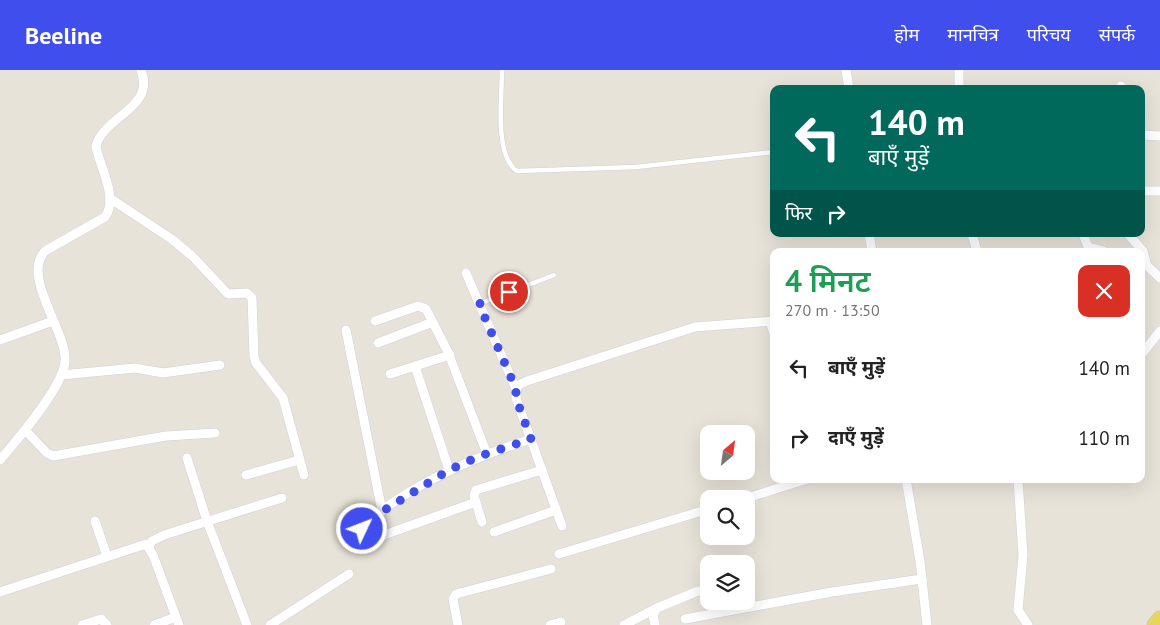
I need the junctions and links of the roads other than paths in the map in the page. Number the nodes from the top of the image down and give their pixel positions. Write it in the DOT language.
graph roads {
  1 [pos="141,70"];
  2 [pos="502,70"];
  3 [pos="846,70"];
  4 [pos="959,70"];
  5 [pos="848,85"];
  6 [pos="959,85"];
  7 [pos="1145,135"];
  8 [pos="1160,136"];
  9 [pos="770,152"];
  10 [pos="1160,191"];
  11 [pos="1145,192"];
  12 [pos="110,199"];
  13 [pos="1084,237"];
  14 [pos="1131,237"];
  15 [pos="1092,248"];
  16 [pos="1140,248"];
  17 [pos="1145,263"];
  18 [pos="466,274"];
  19 [pos="554,275"];
  20 [pos="1160,278"];
  21 [pos="479,304"];
  22 [pos="53,321"];
  23 [pos="375,321"];
  24 [pos="770,321"];
  25 [pos="433,322"];
  26 [pos="346,330"];
  27 [pos="1160,331"];
  28 [pos="0,340"];
  29 [pos="378,343"];
  30 [pos="1145,350"];
  31 [pos="450,355"];
  32 [pos="220,365"];
  33 [pos="415,366"];
  34 [pos="390,374"];
  35 [pos="61,375"];
  36 [pos="516,389"];
  37 [pos="25,430"];
  38 [pos="215,433"];
  39 [pos="531,439"];
  40 [pos="486,454"];
  41 [pos="187,458"];
  42 [pos="0,460"];
  43 [pos="299,460"];
  44 [pos="449,470"];
  45 [pos="542,470"];
  46 [pos="246,475"];
  47 [pos="304,476"];
  48 [pos="795,483"];
  49 [pos="907,483"];
  50 [pos="1018,483"];
  51 [pos="755,496"];
  52 [pos="282,498"];
  53 [pos="476,502"];
  54 [pos="556,510"];
  55 [pos="382,511"];
  56 [pos="700,512"];
  57 [pos="95,521"];
  58 [pos="207,521"];
  59 [pos="482,522"];
  60 [pos="562,526"];
  61 [pos="494,532"];
  62 [pos="149,547"];
  63 [pos="559,554"];
  64 [pos="107,556"];
  65 [pos="552,569"];
  66 [pos="349,574"];
  67 [pos="922,579"];
  68 [pos="698,591"];
  69 [pos="0,592"];
  70 [pos="657,608"];
  71 [pos="1160,618"];
  72 [pos="685,619"];
  73 [pos="177,621"];
  74 [pos="561,622"];
  75 [pos="272,624"];
  76 [pos="82,625"];
  77 [pos="107,625"];
  78 [pos="154,625"];
  79 [pos="246,625"];
  80 [pos="458,625"];
  81 [pos="550,625"];
  82 [pos="624,625"];
  83 [pos="655,625"];
  84 [pos="927,625"];
  85 [pos="1028,625"];
  86 [pos="1154,625"];
  1 -- 12 [label="street"];
  2 -- 9 [label="lane"];
  3 -- 5 [label="street"];
  4 -- 6 [label="street"];
  7 -- 8 [label="street"];
  10 -- 11 [label="street"];
  12 -- 22 [label="street"];
  12 -- 43 [label="street"];
  13 -- 15 [label="street"];
  14 -- 16 [label="street"];
  17 -- 20 [label="street"];
  18 -- 21 [label="street"];
  19 -- 21 [label="lane"];
  21 -- 36 [label="street"];
  22 -- 28 [label="street"];
  22 -- 35 [label="street"];
  23 -- 25 [label="street"];
  24 -- 36 [label="street"];
  25 -- 29 [label="street"];
  25 -- 31 [label="street"];
  26 -- 55 [label="street"];
  27 -- 30 [label="street"];
  31 -- 33 [label="street"];
  31 -- 40 [label="street"];
  32 -- 35 [label="street"];
  33 -- 34 [label="street"];
  33 -- 44 [label="street"];
  35 -- 37 [label="street"];
  36 -- 39 [label="street"];
  37 -- 38 [label="street"];
  37 -- 42 [label="street"];
  39 -- 40 [label="street"];
  39 -- 45 [label="street"];
  40 -- 44 [label="street"];
  41 -- 58 [label="street"];
  43 -- 46 [label="street"];
  43 -- 47 [label="street"];
  44 -- 55 [label="street"];
  45 -- 53 [label="street"];
  45 -- 54 [label="street"];
  48 -- 51 [label="street"];
  49 -- 67 [label="street"];
  50 -- 85 [label="street"];
  52 -- 58 [label="street"];
  53 -- 55 [label="street"];
  53 -- 59 [label="street"];
  54 -- 60 [label="street"];
  54 -- 61 [label="street"];
  56 -- 63 [label="street"];
  57 -- 64 [label="street"];
  58 -- 62 [label="street"];
  58 -- 79 [label="street"];
  62 -- 64 [label="street"];
  62 -- 73 [label="street"];
  64 -- 69 [label="street"];
  65 -- 80 [label="street"];
  66 -- 75 [label="street"];
  67 -- 72 [label="street"];
  67 -- 84 [label="street"];
  68 -- 70 [label="street"];
  70 -- 82 [label="street"];
  70 -- 83 [label="street"];
  71 -- 86 [label="main road"];
  73 -- 78 [label="street"];
  74 -- 81 [label="street"];
  76 -- 77 [label="street"];
}
